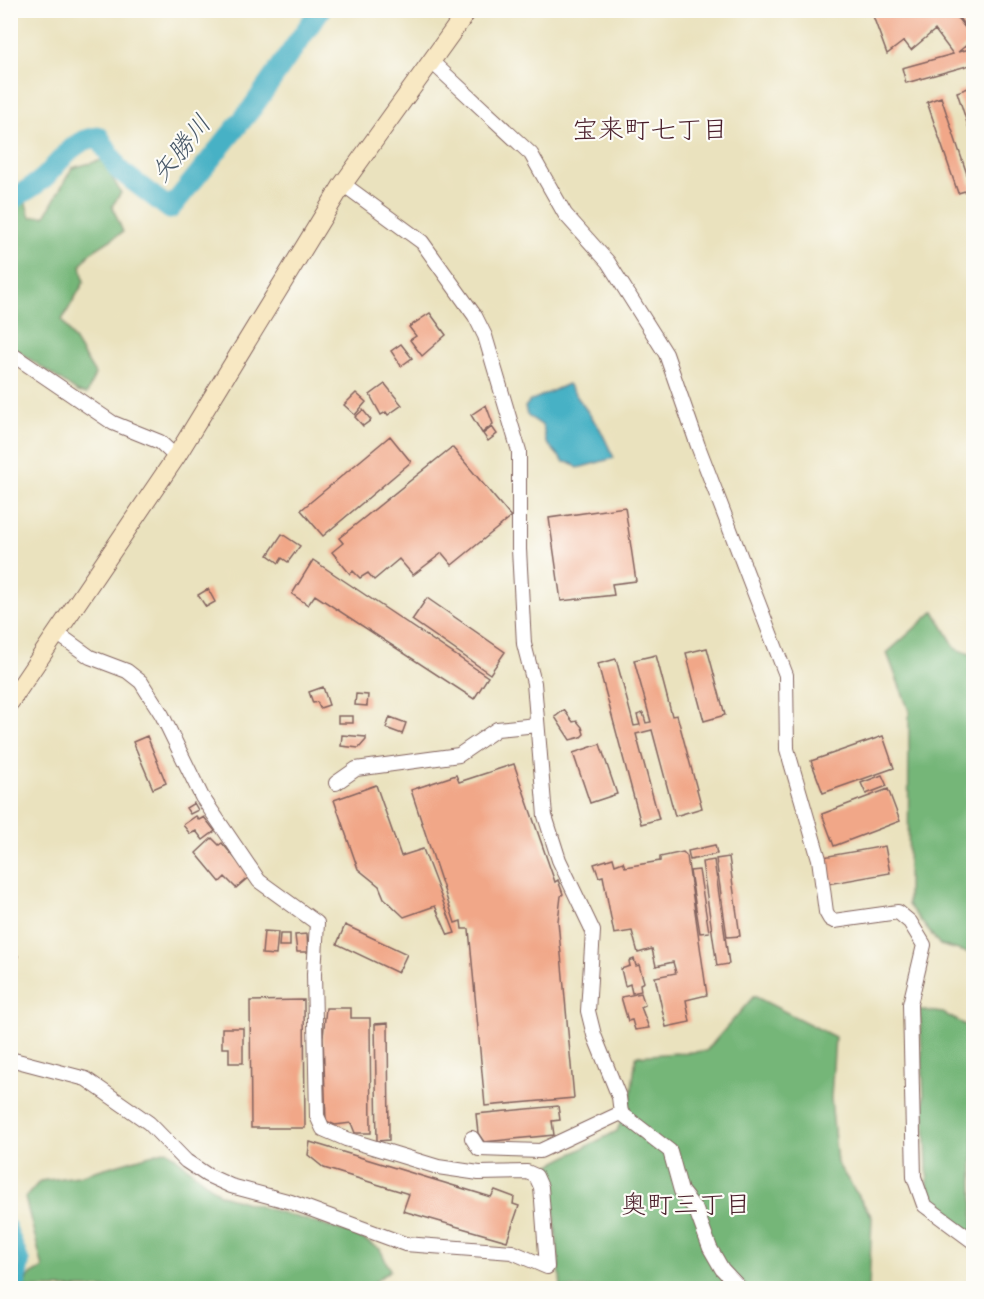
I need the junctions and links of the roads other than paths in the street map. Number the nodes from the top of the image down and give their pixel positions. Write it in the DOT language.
graph roads {
  1 [pos="468,10"];
  2 [pos="432,62"];
  3 [pos="343,184"];
  4 [pos="10,352"];
  5 [pos="176,457"];
  6 [pos="58,634"];
  7 [pos="10,702"];
  8 [pos="537,725"];
  9 [pos="336,783"];
  10 [pos="10,1059"];
  11 [pos="621,1113"];
  12 [pos="472,1138"];
  13 [pos="974,1242"];
  14 [pos="740,1288"];
  1 -- 2 [label="street"];
  2 -- 3 [label="street"];
  2 -- 13 [label="street"];
  3 -- 5 [label="street"];
  3 -- 8 [label="street"];
  4 -- 5 [label="street"];
  5 -- 6 [label="street"];
  6 -- 7 [label="street"];
  6 -- 10 [label="street"];
  8 -- 9 [label="street"];
  8 -- 11 [label="street"];
  11 -- 12 [label="street"];
  11 -- 14 [label="street"];
}
